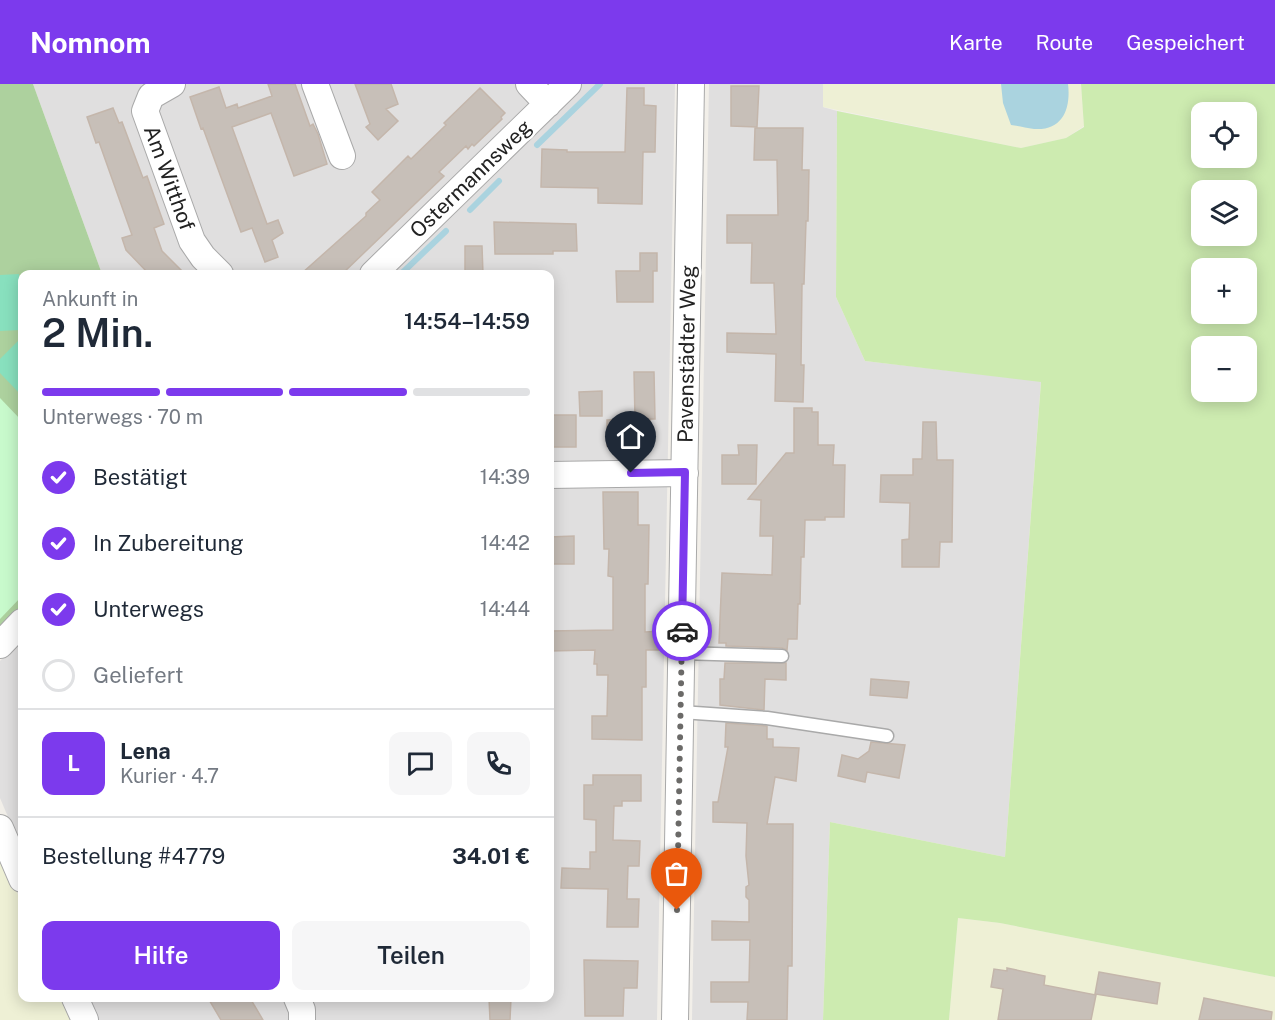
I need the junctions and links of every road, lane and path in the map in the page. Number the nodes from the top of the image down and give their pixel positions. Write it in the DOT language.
graph roads {
  1 [pos="172,84"];
  2 [pos="315,84"];
  3 [pos="528,84"];
  4 [pos="568,84"];
  5 [pos="691,84"];
  6 [pos="548,104"];
  7 [pos="342,156"];
  8 [pos="216,270"];
  9 [pos="378,270"];
  10 [pos="685,472"];
  11 [pos="554,475"];
  12 [pos="18,626"];
  13 [pos="0,645"];
  14 [pos="681,653"];
  15 [pos="782,656"];
  16 [pos="681,712"];
  17 [pos="887,736"];
  18 [pos="0,828"];
  19 [pos="18,870"];
  20 [pos="77,1002"];
  21 [pos="299,1002"];
  22 [pos="85,1020"];
  23 [pos="303,1020"];
  24 [pos="675,1020"];
  1 -- 8 [label="street, Am Witthof"];
  2 -- 7 [label="street"];
  3 -- 6 [label="street"];
  4 -- 6 [label="street, Ostermannsweg"];
  5 -- 10 [label="street, Pavenstädter Weg"];
  6 -- 9 [label="street, Ostermannsweg"];
  10 -- 11 [label="street"];
  10 -- 14 [label="street, Pavenstädter Weg"];
  12 -- 13 [label="street"];
  14 -- 15 [label="lane"];
  14 -- 16 [label="street, Pavenstädter Weg"];
  16 -- 17 [label="lane"];
  16 -- 24 [label="street, Pavenstädter Weg"];
  18 -- 19 [label="street"];
  20 -- 22 [label="street"];
  21 -- 23 [label="street"];
}
